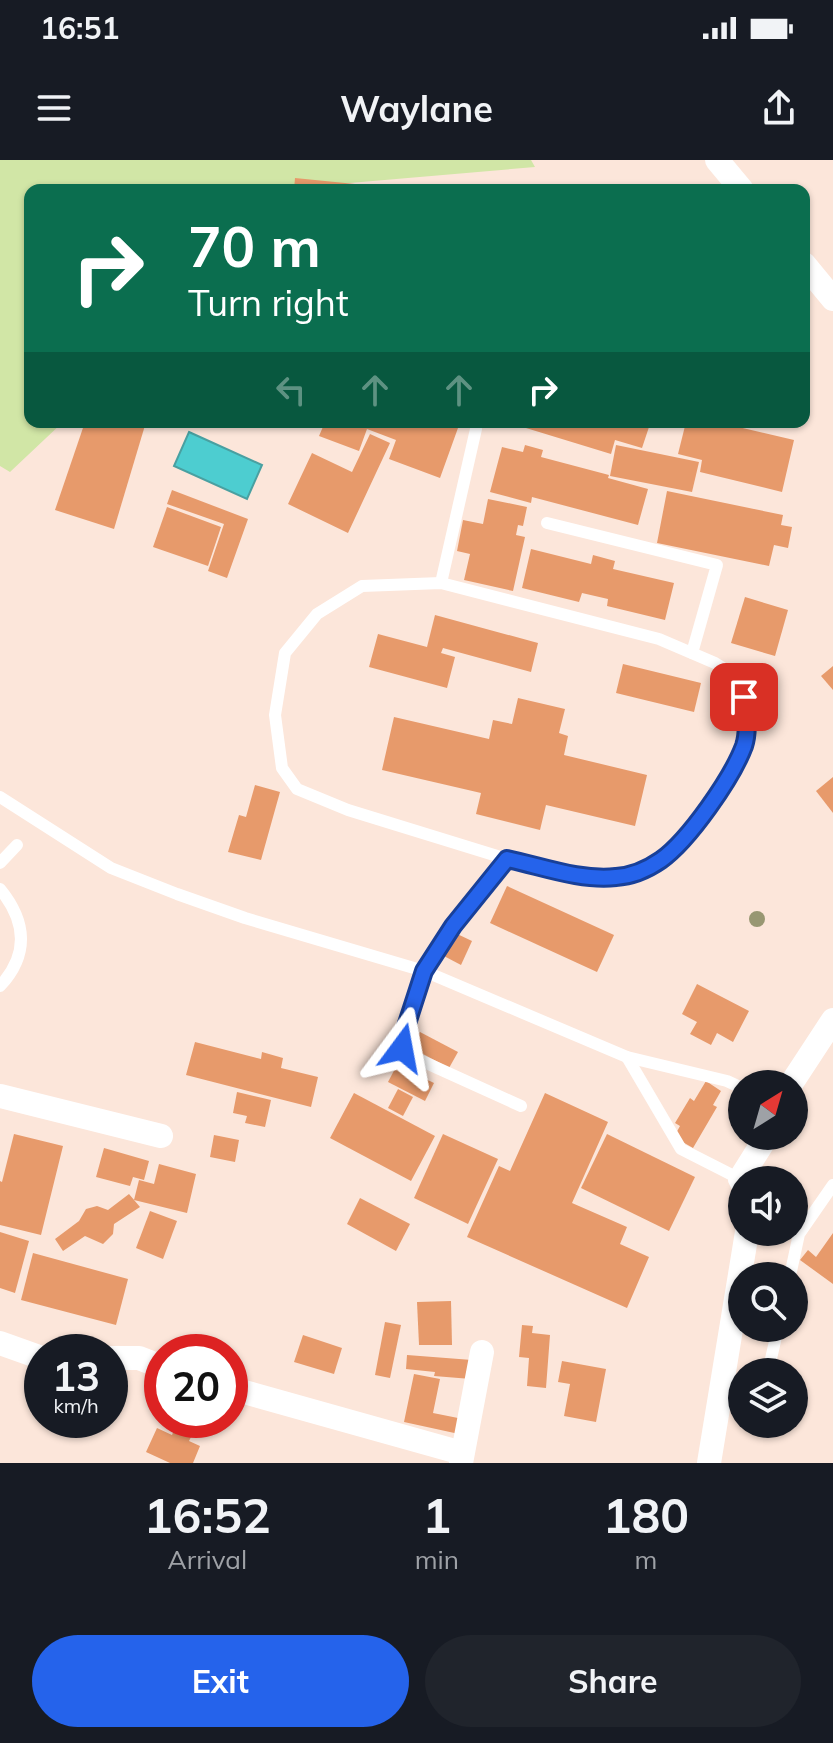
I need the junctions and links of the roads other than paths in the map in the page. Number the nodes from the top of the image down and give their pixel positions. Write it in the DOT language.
graph roads {
  1 [pos="717,160"];
  2 [pos="737,184"];
  3 [pos="810,271"];
  4 [pos="833,299"];
  5 [pos="476,429"];
  6 [pos="547,523"];
  7 [pos="441,583"];
  8 [pos="692,653"];
  9 [pos="0,797"];
  10 [pos="17,845"];
  11 [pos="507,859"];
  12 [pos="0,863"];
  13 [pos="0,889"];
  14 [pos="424,971"];
  15 [pos="0,986"];
  16 [pos="833,1020"];
  17 [pos="627,1057"];
  18 [pos="800,1070"];
  19 [pos="728,1081"];
  20 [pos="0,1096"];
  21 [pos="521,1106"];
  22 [pos="161,1136"];
  23 [pos="728,1174"];
  24 [pos="833,1185"];
  25 [pos="745,1246"];
  26 [pos="793,1262"];
  27 [pos="0,1343"];
  28 [pos="24,1352"];
  29 [pos="482,1352"];
  30 [pos="248,1393"];
  31 [pos="461,1458"];
  32 [pos="709,1463"];
  1 -- 2 [label="street"];
  3 -- 4 [label="street"];
  5 -- 7 [label="lane"];
  6 -- 8 [label="lane"];
  7 -- 8 [label="lane"];
  7 -- 11 [label="lane"];
  8 -- 11 [label="lane"];
  9 -- 14 [label="lane"];
  10 -- 12 [label="lane"];
  11 -- 14 [label="lane"];
  13 -- 15 [label="lane"];
  14 -- 17 [label="lane"];
  14 -- 21 [label="lane"];
  16 -- 18 [label="street"];
  17 -- 19 [label="lane"];
  17 -- 23 [label="lane"];
  20 -- 22 [label="street"];
  24 -- 26 [label="lane"];
  25 -- 32 [label="street"];
  27 -- 28 [label="street"];
  29 -- 31 [label="street"];
  30 -- 31 [label="street"];
}
